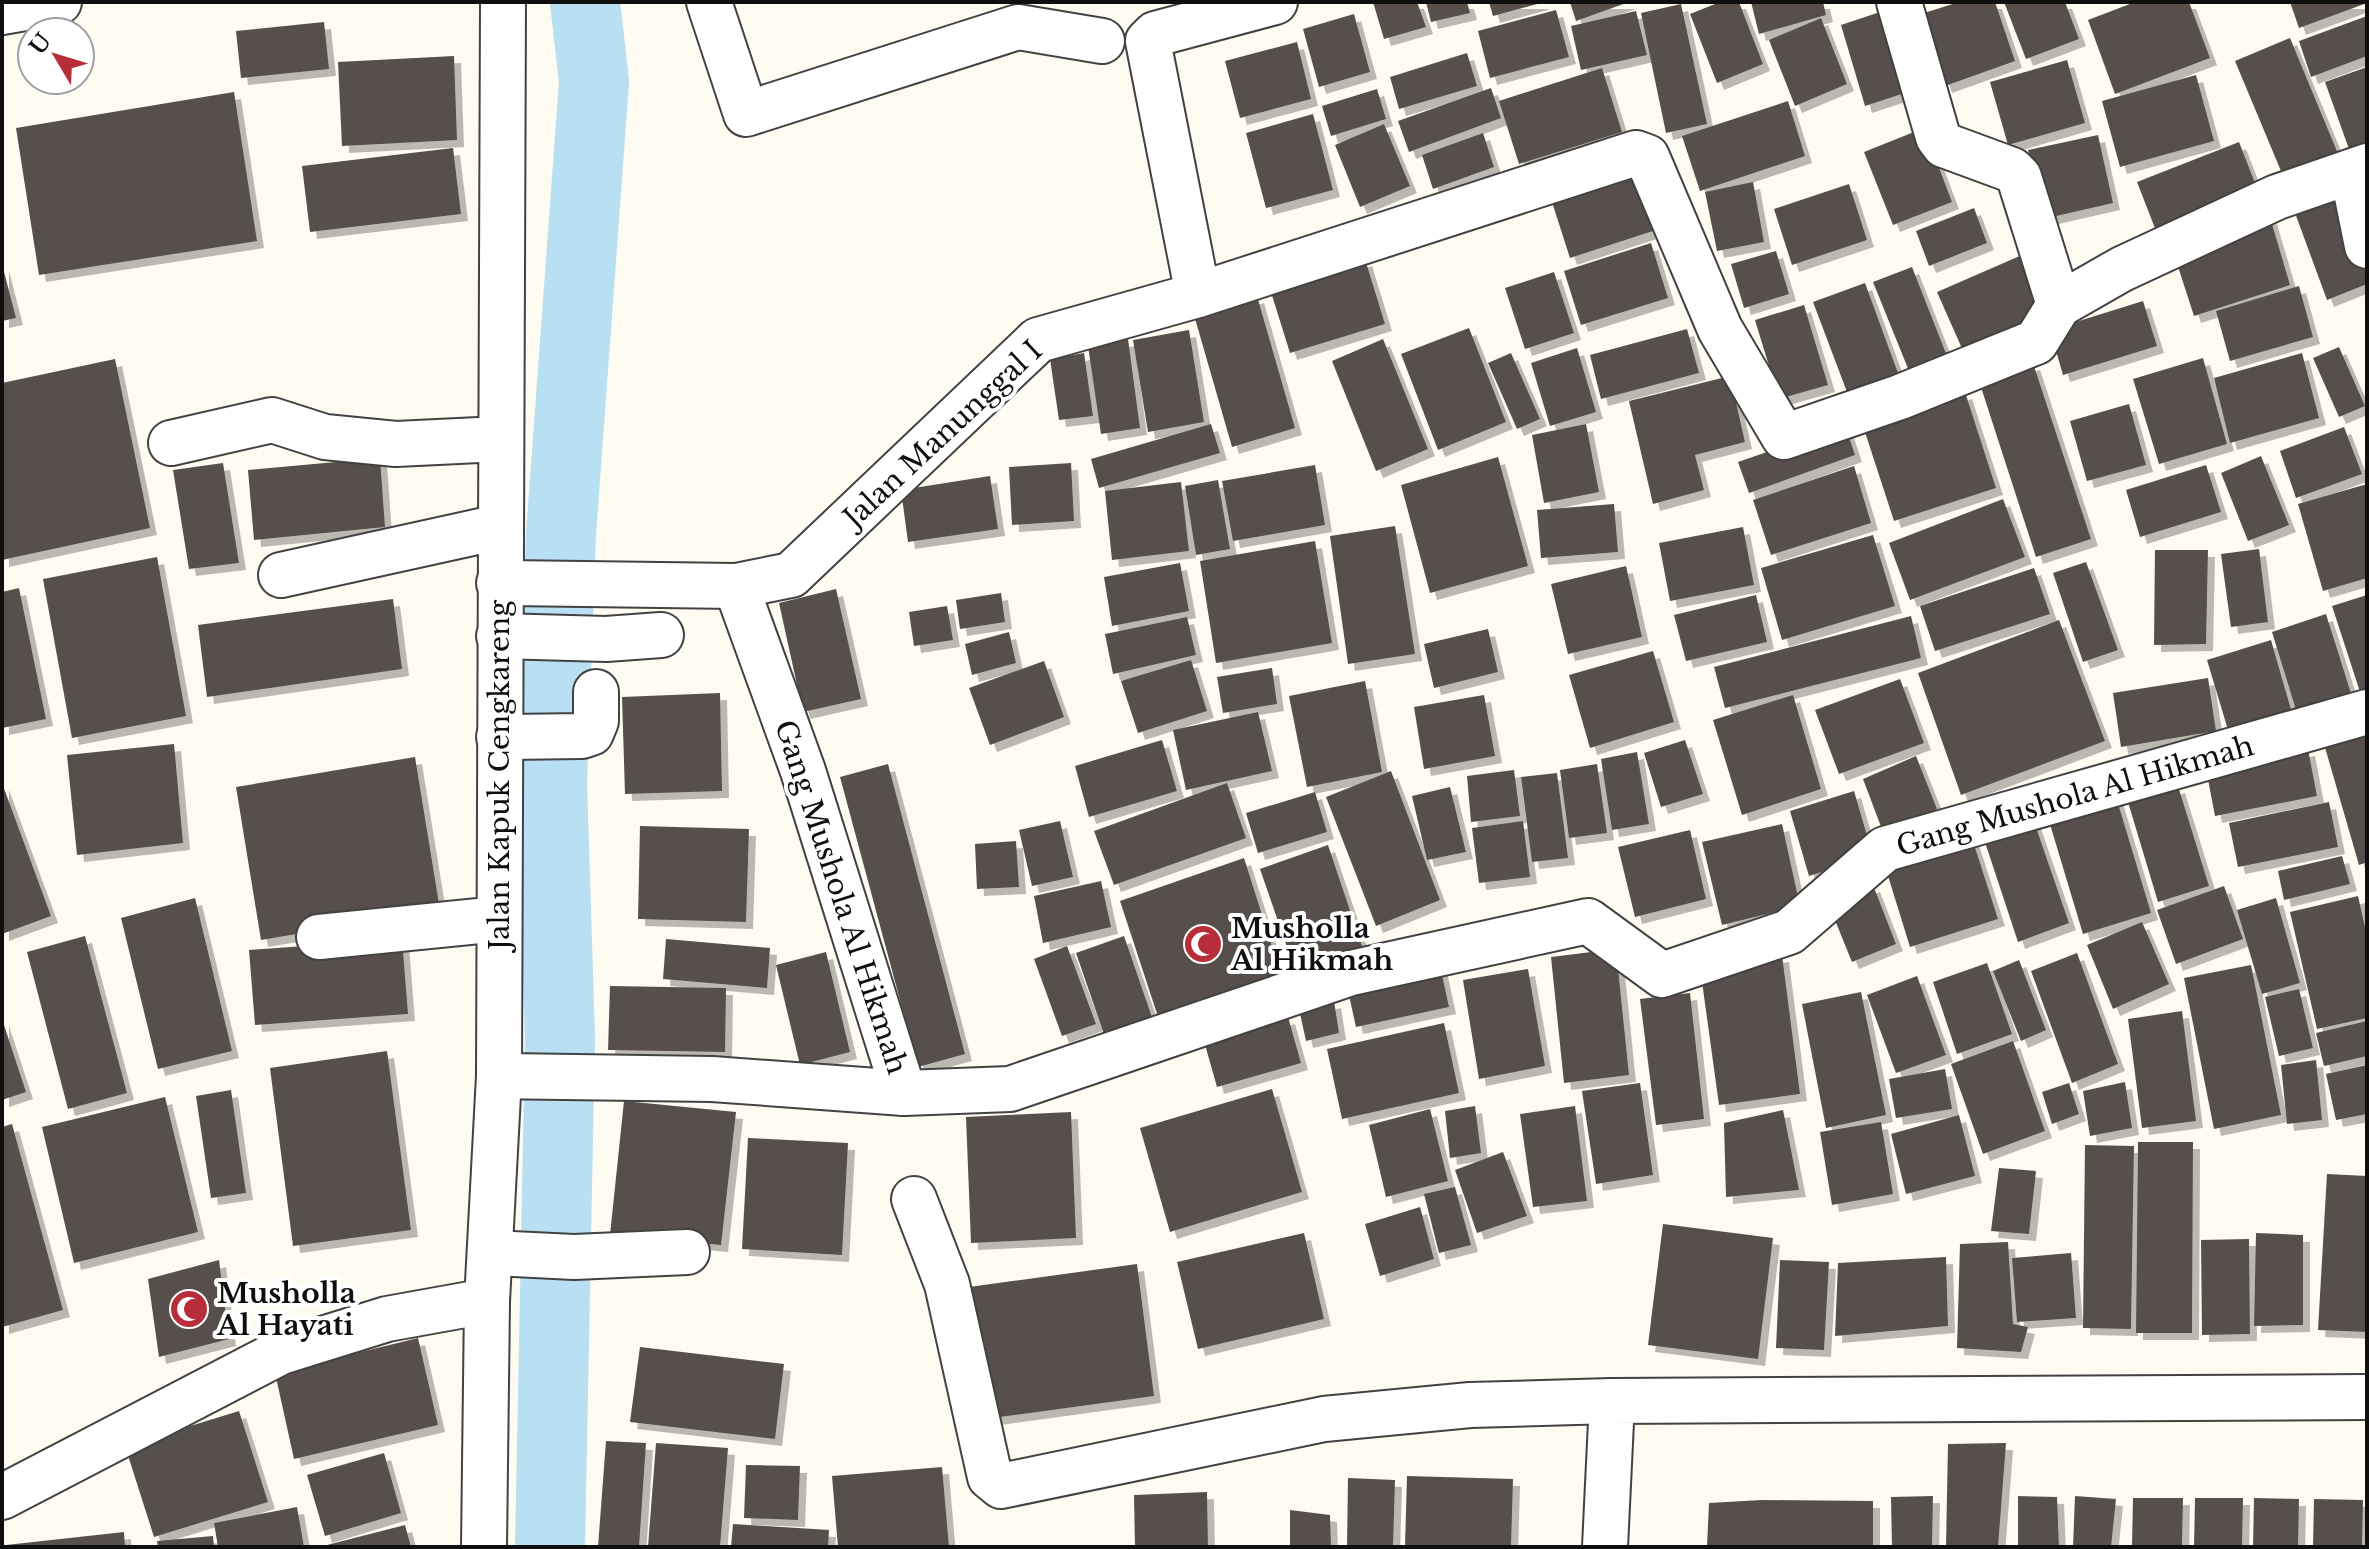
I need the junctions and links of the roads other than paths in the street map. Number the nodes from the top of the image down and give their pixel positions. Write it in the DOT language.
graph roads {
  1 [pos="59,2"];
  2 [pos="503,2"];
  3 [pos="709,2"];
  4 [pos="1275,2"];
  5 [pos="1899,2"];
  6 [pos="2,12"];
  7 [pos="1102,41"];
  8 [pos="2360,169"];
  9 [pos="2367,246"];
  10 [pos="1198,295"];
  11 [pos="2059,305"];
  12 [pos="500,439"];
  13 [pos="171,443"];
  14 [pos="499,527"];
  15 [pos="281,575"];
  16 [pos="504,583"];
  17 [pos="736,586"];
  18 [pos="511,635"];
  19 [pos="661,635"];
  20 [pos="596,692"];
  21 [pos="2367,712"];
  22 [pos="512,737"];
  23 [pos="499,919"];
  24 [pos="319,937"];
  25 [pos="515,1076"];
  26 [pos="904,1093"];
  27 [pos="914,1199"];
  28 [pos="687,1252"];
  29 [pos="504,1253"];
  30 [pos="487,1301"];
  31 [pos="2367,1397"];
  32 [pos="1612,1401"];
  33 [pos="2,1497"];
  34 [pos="484,1547"];
  35 [pos="1605,1547"];
  1 -- 6 [label="street"];
  2 -- 12 [label="street, Jalan Kapuk Cengkareng"];
  3 -- 7 [label="street"];
  4 -- 10 [label="street"];
  5 -- 11 [label="street"];
  8 -- 9 [label="street"];
  8 -- 11 [label="street"];
  10 -- 11 [label="street, Jalan Manunggal I"];
  10 -- 17 [label="street, Jalan Manunggal I"];
  12 -- 13 [label="street"];
  12 -- 14 [label="street, Jalan Kapuk Cengkareng"];
  14 -- 15 [label="street"];
  14 -- 16 [label="street, Jalan Kapuk Cengkareng"];
  16 -- 17 [label="street, Jalan Manunggal I"];
  16 -- 18 [label="street, Jalan Kapuk Cengkareng"];
  17 -- 26 [label="street, Gang Mushola Al Hikmah"];
  18 -- 19 [label="street"];
  18 -- 22 [label="street, Jalan Kapuk Cengkareng"];
  20 -- 22 [label="street"];
  21 -- 26 [label="street, Gang Mushola Al Hikmah"];
  22 -- 23 [label="street, Jalan Kapuk Cengkareng"];
  23 -- 24 [label="street"];
  23 -- 25 [label="street, Jalan Kapuk Cengkareng"];
  25 -- 26 [label="street"];
  25 -- 29 [label="street, Jalan Kapuk Cengkareng"];
  27 -- 32 [label="street"];
  28 -- 29 [label="street"];
  29 -- 30 [label="street, Jalan Kapuk Cengkareng"];
  30 -- 33 [label="street"];
  30 -- 34 [label="street, Jalan Kapuk Cengkareng"];
  31 -- 32 [label="street"];
  32 -- 35 [label="street"];
}
